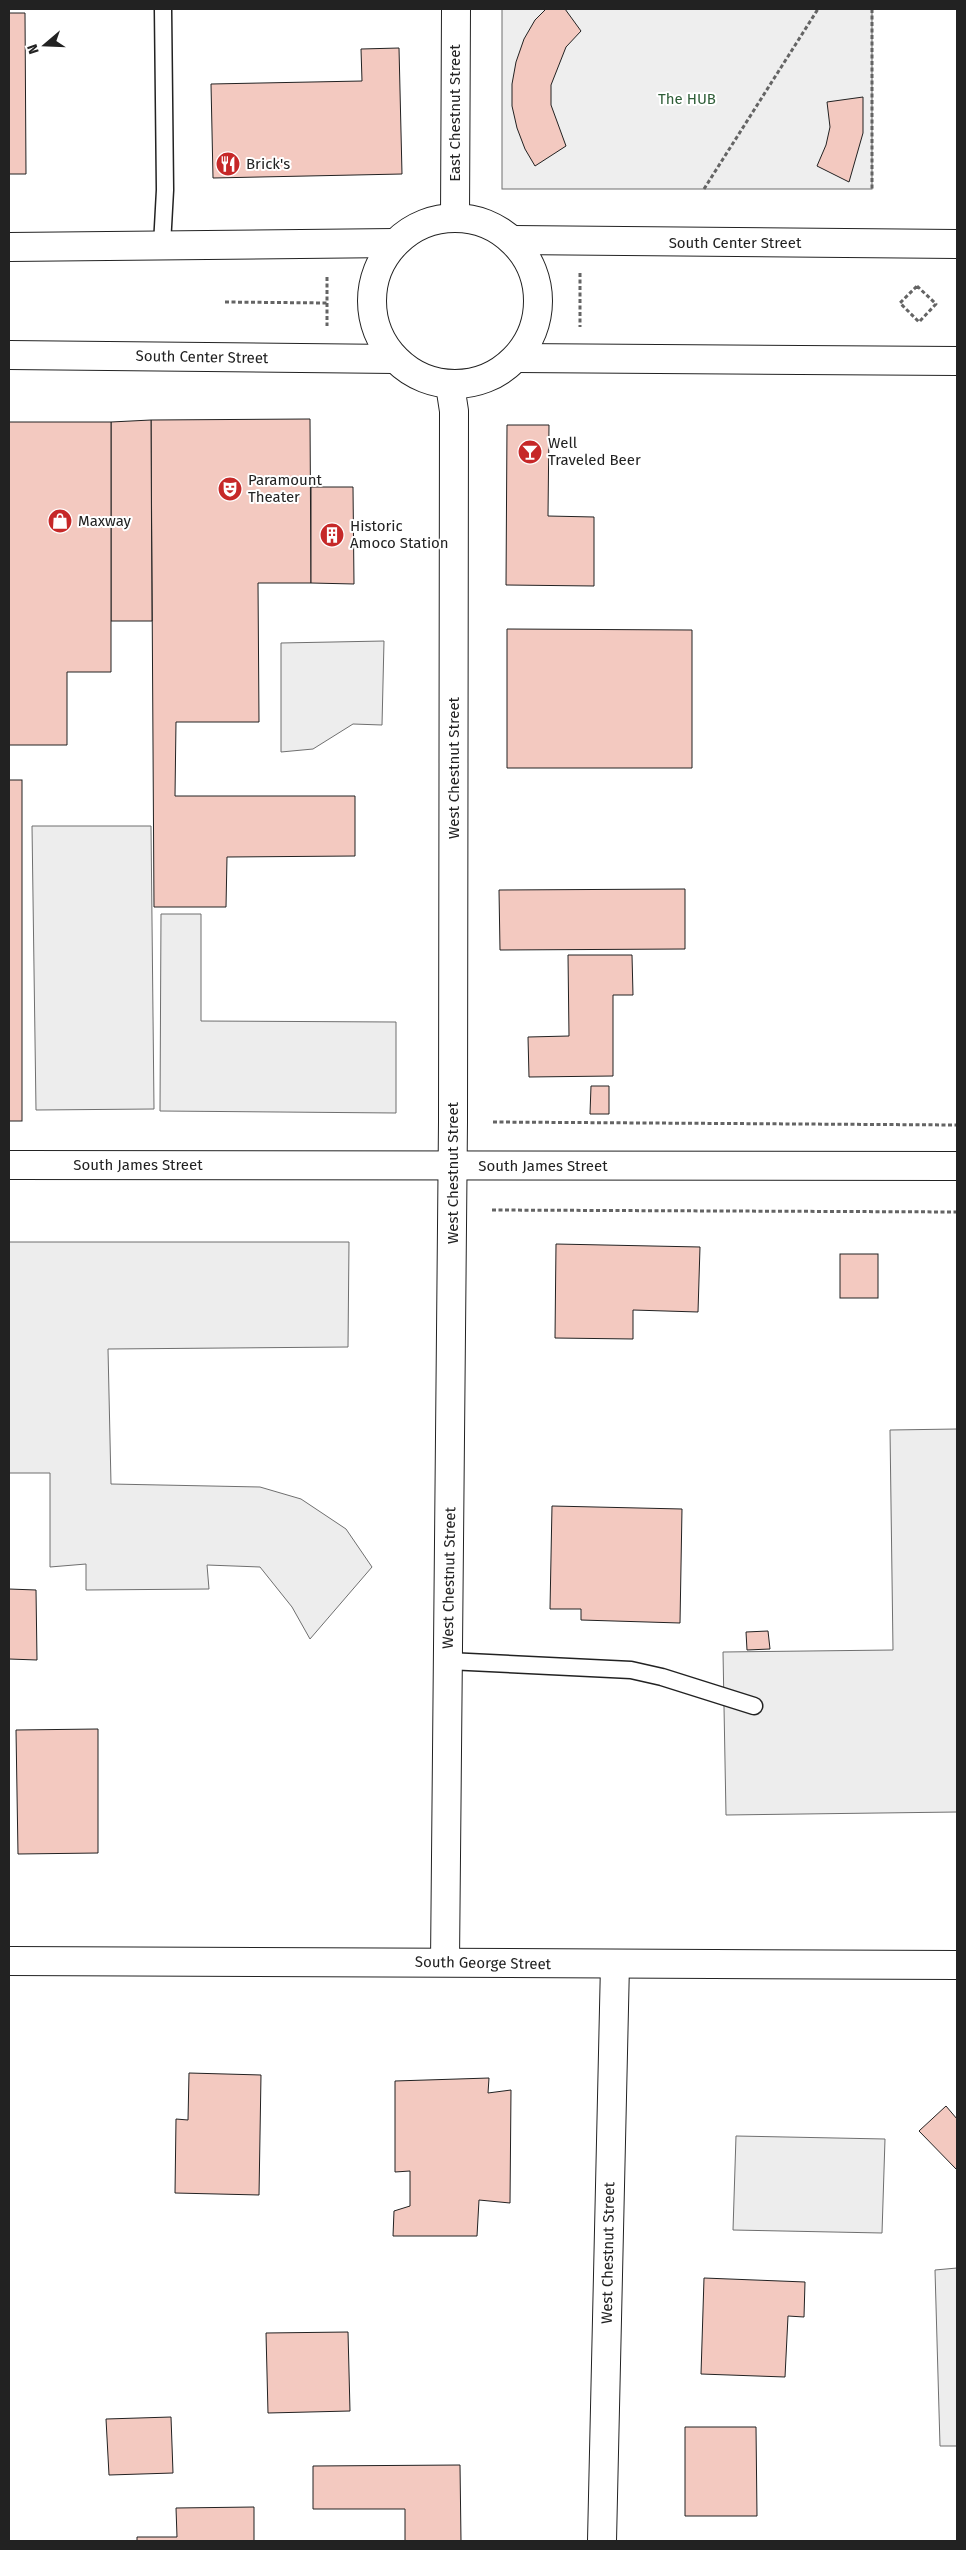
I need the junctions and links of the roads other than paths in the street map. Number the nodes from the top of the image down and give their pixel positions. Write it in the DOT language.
graph roads {
  1 [pos="163,9"];
  2 [pos="456,9"];
  3 [pos="455,217"];
  4 [pos="513,240"];
  5 [pos="395,243"];
  6 [pos="957,244"];
  7 [pos="162,246"];
  8 [pos="9,247"];
  9 [pos="9,356"];
  10 [pos="517,358"];
  11 [pos="395,359"];
  12 [pos="957,361"];
  13 [pos="450,384"];
  14 [pos="9,1165"];
  15 [pos="453,1166"];
  16 [pos="957,1166"];
  17 [pos="448,1661"];
  18 [pos="754,1706"];
  19 [pos="9,1960"];
  20 [pos="445,1962"];
  21 [pos="615,1964"];
  22 [pos="957,1965"];
  23 [pos="602,2541"];
  1 -- 7 [label="lane"];
  2 -- 3 [label="street, East Chestnut Street"];
  3 -- 4 [label="street"];
  3 -- 5 [label="street"];
  4 -- 6 [label="street, South Center Street"];
  4 -- 10 [label="street"];
  5 -- 7 [label="street"];
  5 -- 11 [label="street"];
  7 -- 8 [label="street"];
  9 -- 11 [label="street, South Center Street"];
  10 -- 12 [label="street"];
  10 -- 13 [label="street"];
  11 -- 13 [label="street"];
  13 -- 15 [label="street, West Chestnut Street"];
  14 -- 15 [label="street, South James Street"];
  15 -- 16 [label="street, South James Street"];
  15 -- 17 [label="street, West Chestnut Street"];
  17 -- 18 [label="lane"];
  17 -- 20 [label="street, West Chestnut Street"];
  19 -- 20 [label="street, South George Street"];
  20 -- 21 [label="street, South George Street"];
  21 -- 22 [label="street, South George Street"];
  21 -- 23 [label="street, West Chestnut Street"];
}
